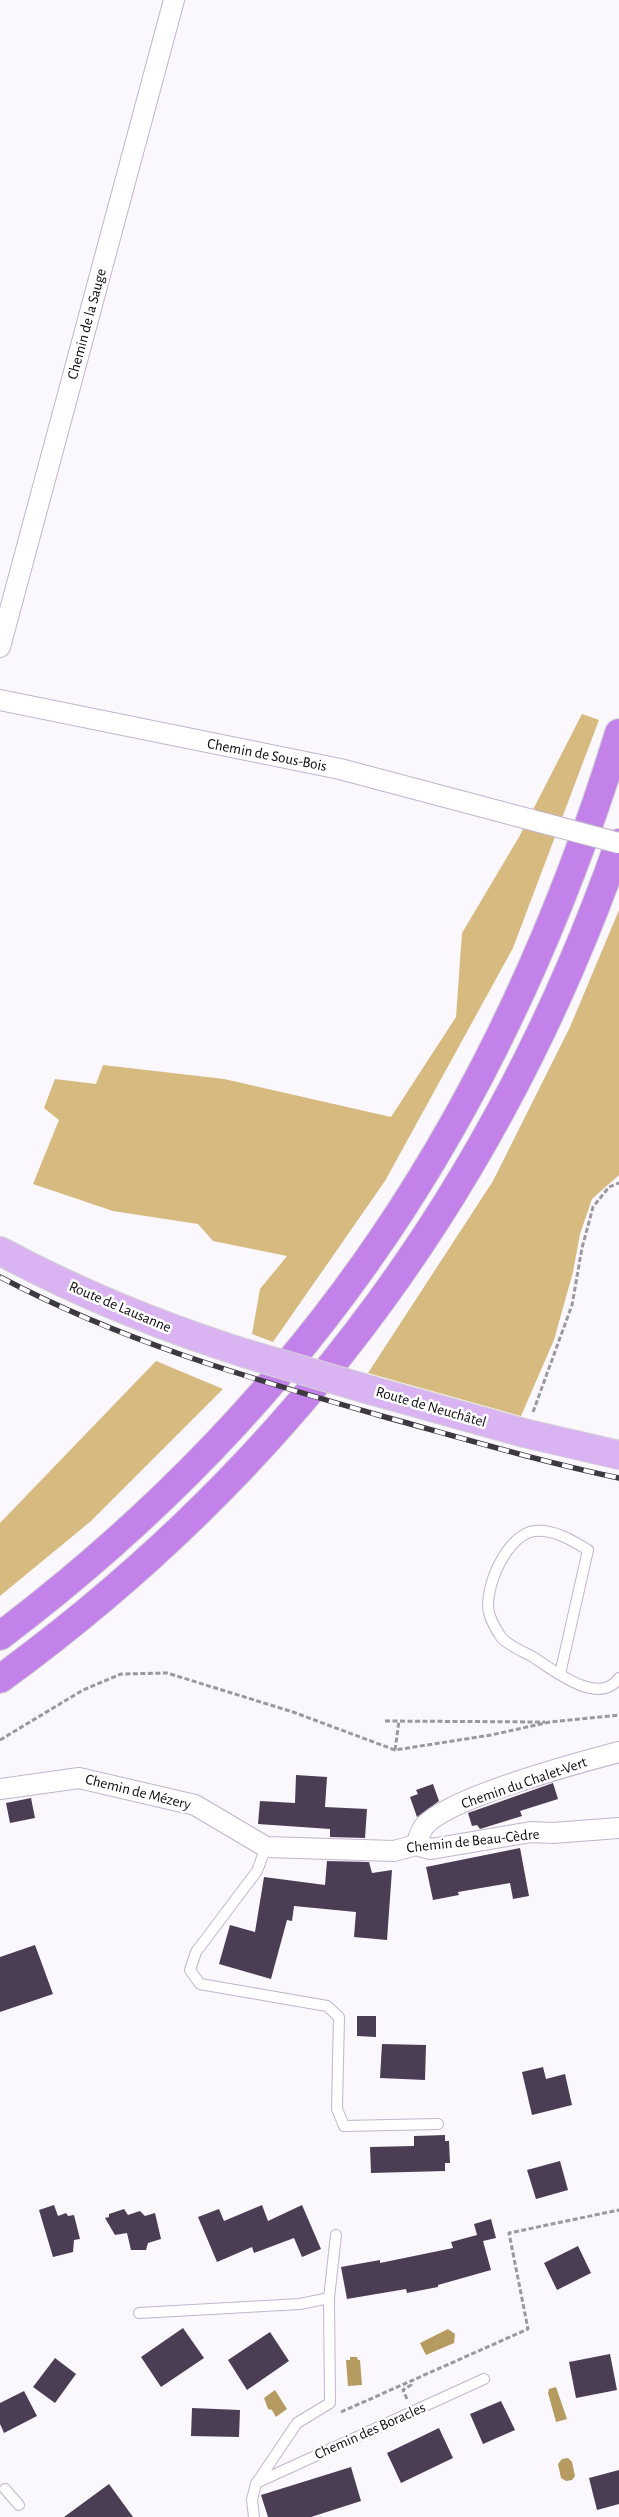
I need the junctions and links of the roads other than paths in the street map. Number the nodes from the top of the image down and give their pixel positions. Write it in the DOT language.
graph roads {
  1 [pos="174,0"];
  2 [pos="0,647"];
  3 [pos="0,700"];
  4 [pos="619,733"];
  5 [pos="619,843"];
  6 [pos="0,1251"];
  7 [pos="244,1353"];
  8 [pos="619,1455"];
  9 [pos="0,1636"];
  10 [pos="560,1674"];
  11 [pos="619,1678"];
  12 [pos="0,1679"];
  13 [pos="619,1752"];
  14 [pos="0,1789"];
  15 [pos="619,1828"];
  16 [pos="416,1845"];
  17 [pos="266,1847"];
  18 [pos="438,2124"];
  19 [pos="336,2235"];
  20 [pos="329,2298"];
  21 [pos="139,2313"];
  22 [pos="484,2379"];
  23 [pos="256,2484"];
  24 [pos="2,2490"];
  25 [pos="19,2504"];
  26 [pos="254,2517"];
  1 -- 2 [label="street, Chemin de la Sauge"];
  3 -- 5 [label="street, Chemin de Sous-Bois, bridge"];
  4 -- 9 [label="highway"];
  5 -- 12 [label="highway"];
  6 -- 7 [label="main road, Route de Lausanne"];
  7 -- 8 [label="main road, Route de Neuchâtel, bridge"];
  10 -- 10 [label="lane"];
  10 -- 11 [label="lane"];
  13 -- 16 [label="street, Chemin du Chalet-Vert"];
  14 -- 17 [label="street, Chemin de Mézery"];
  15 -- 16 [label="street, Chemin de Beau-Cèdre"];
  16 -- 17 [label="street, Chemin de Beau-Cèdre"];
  17 -- 18 [label="lane"];
  19 -- 20 [label="lane"];
  20 -- 21 [label="lane"];
  20 -- 23 [label="lane"];
  22 -- 23 [label="lane, Chemin des Boracles"];
  23 -- 26 [label="lane"];
  24 -- 25 [label="lane"];
}
